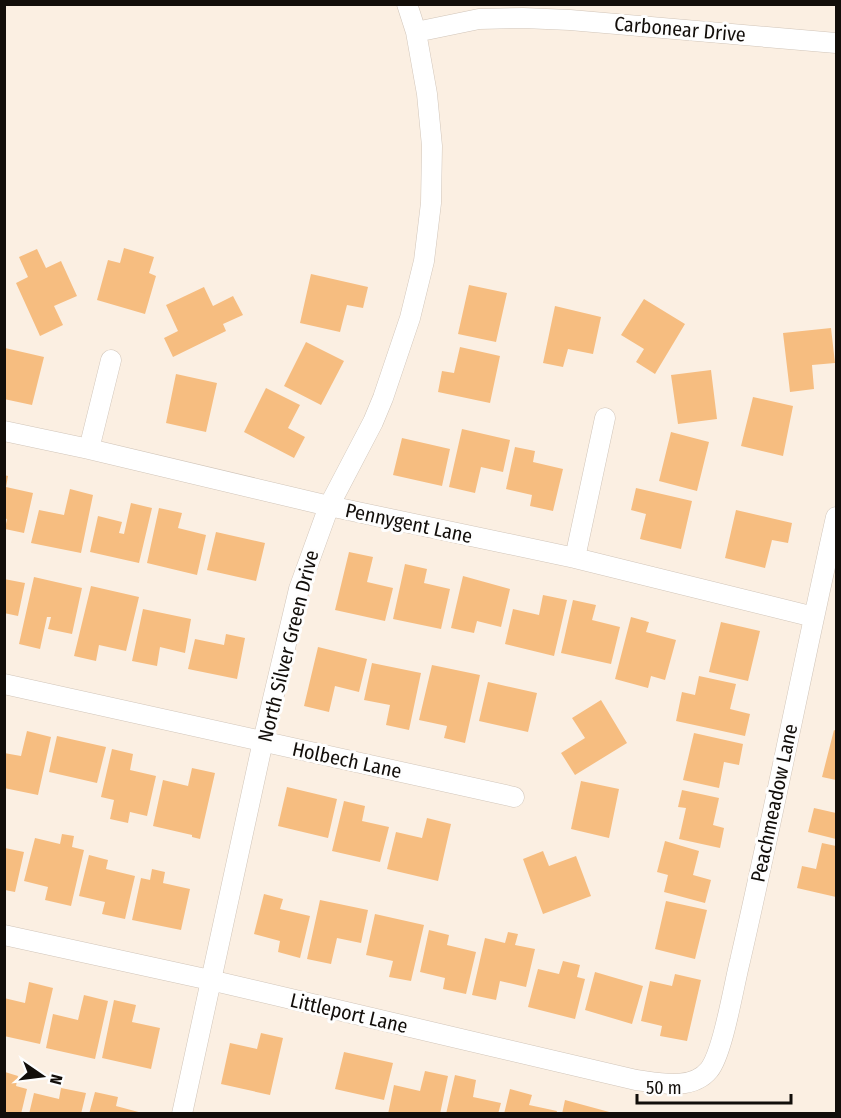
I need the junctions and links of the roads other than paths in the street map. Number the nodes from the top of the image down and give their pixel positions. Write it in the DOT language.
graph roads {
  1 [pos="407,4"];
  2 [pos="416,32"];
  3 [pos="837,43"];
  4 [pos="111,360"];
  5 [pos="605,418"];
  6 [pos="4,431"];
  7 [pos="89,449"];
  8 [pos="329,506"];
  9 [pos="837,517"];
  10 [pos="575,558"];
  11 [pos="814,617"];
  12 [pos="4,684"];
  13 [pos="264,741"];
  14 [pos="514,797"];
  15 [pos="4,935"];
  16 [pos="210,980"];
  17 [pos="694,1081"];
  18 [pos="182,1113"];
  1 -- 2 [label="street, North Silver Green Drive"];
  2 -- 3 [label="street, Carbonear Drive"];
  2 -- 8 [label="street, North Silver Green Drive"];
  4 -- 7 [label="street"];
  5 -- 10 [label="street"];
  6 -- 7 [label="street, Pennygent Lane"];
  7 -- 8 [label="street, Pennygent Lane"];
  8 -- 10 [label="street, Pennygent Lane"];
  8 -- 13 [label="street, North Silver Green Drive"];
  9 -- 11 [label="street, Peachmeadow Lane"];
  10 -- 11 [label="street, Pennygent Lane"];
  11 -- 17 [label="street, Peachmeadow Lane"];
  12 -- 13 [label="street, Holbech Lane"];
  13 -- 14 [label="street, Holbech Lane"];
  13 -- 16 [label="street, North Silver Green Drive"];
  15 -- 16 [label="street, Littleport Lane"];
  16 -- 17 [label="street, Littleport Lane"];
  16 -- 18 [label="street, North Silver Green Drive"];
}
